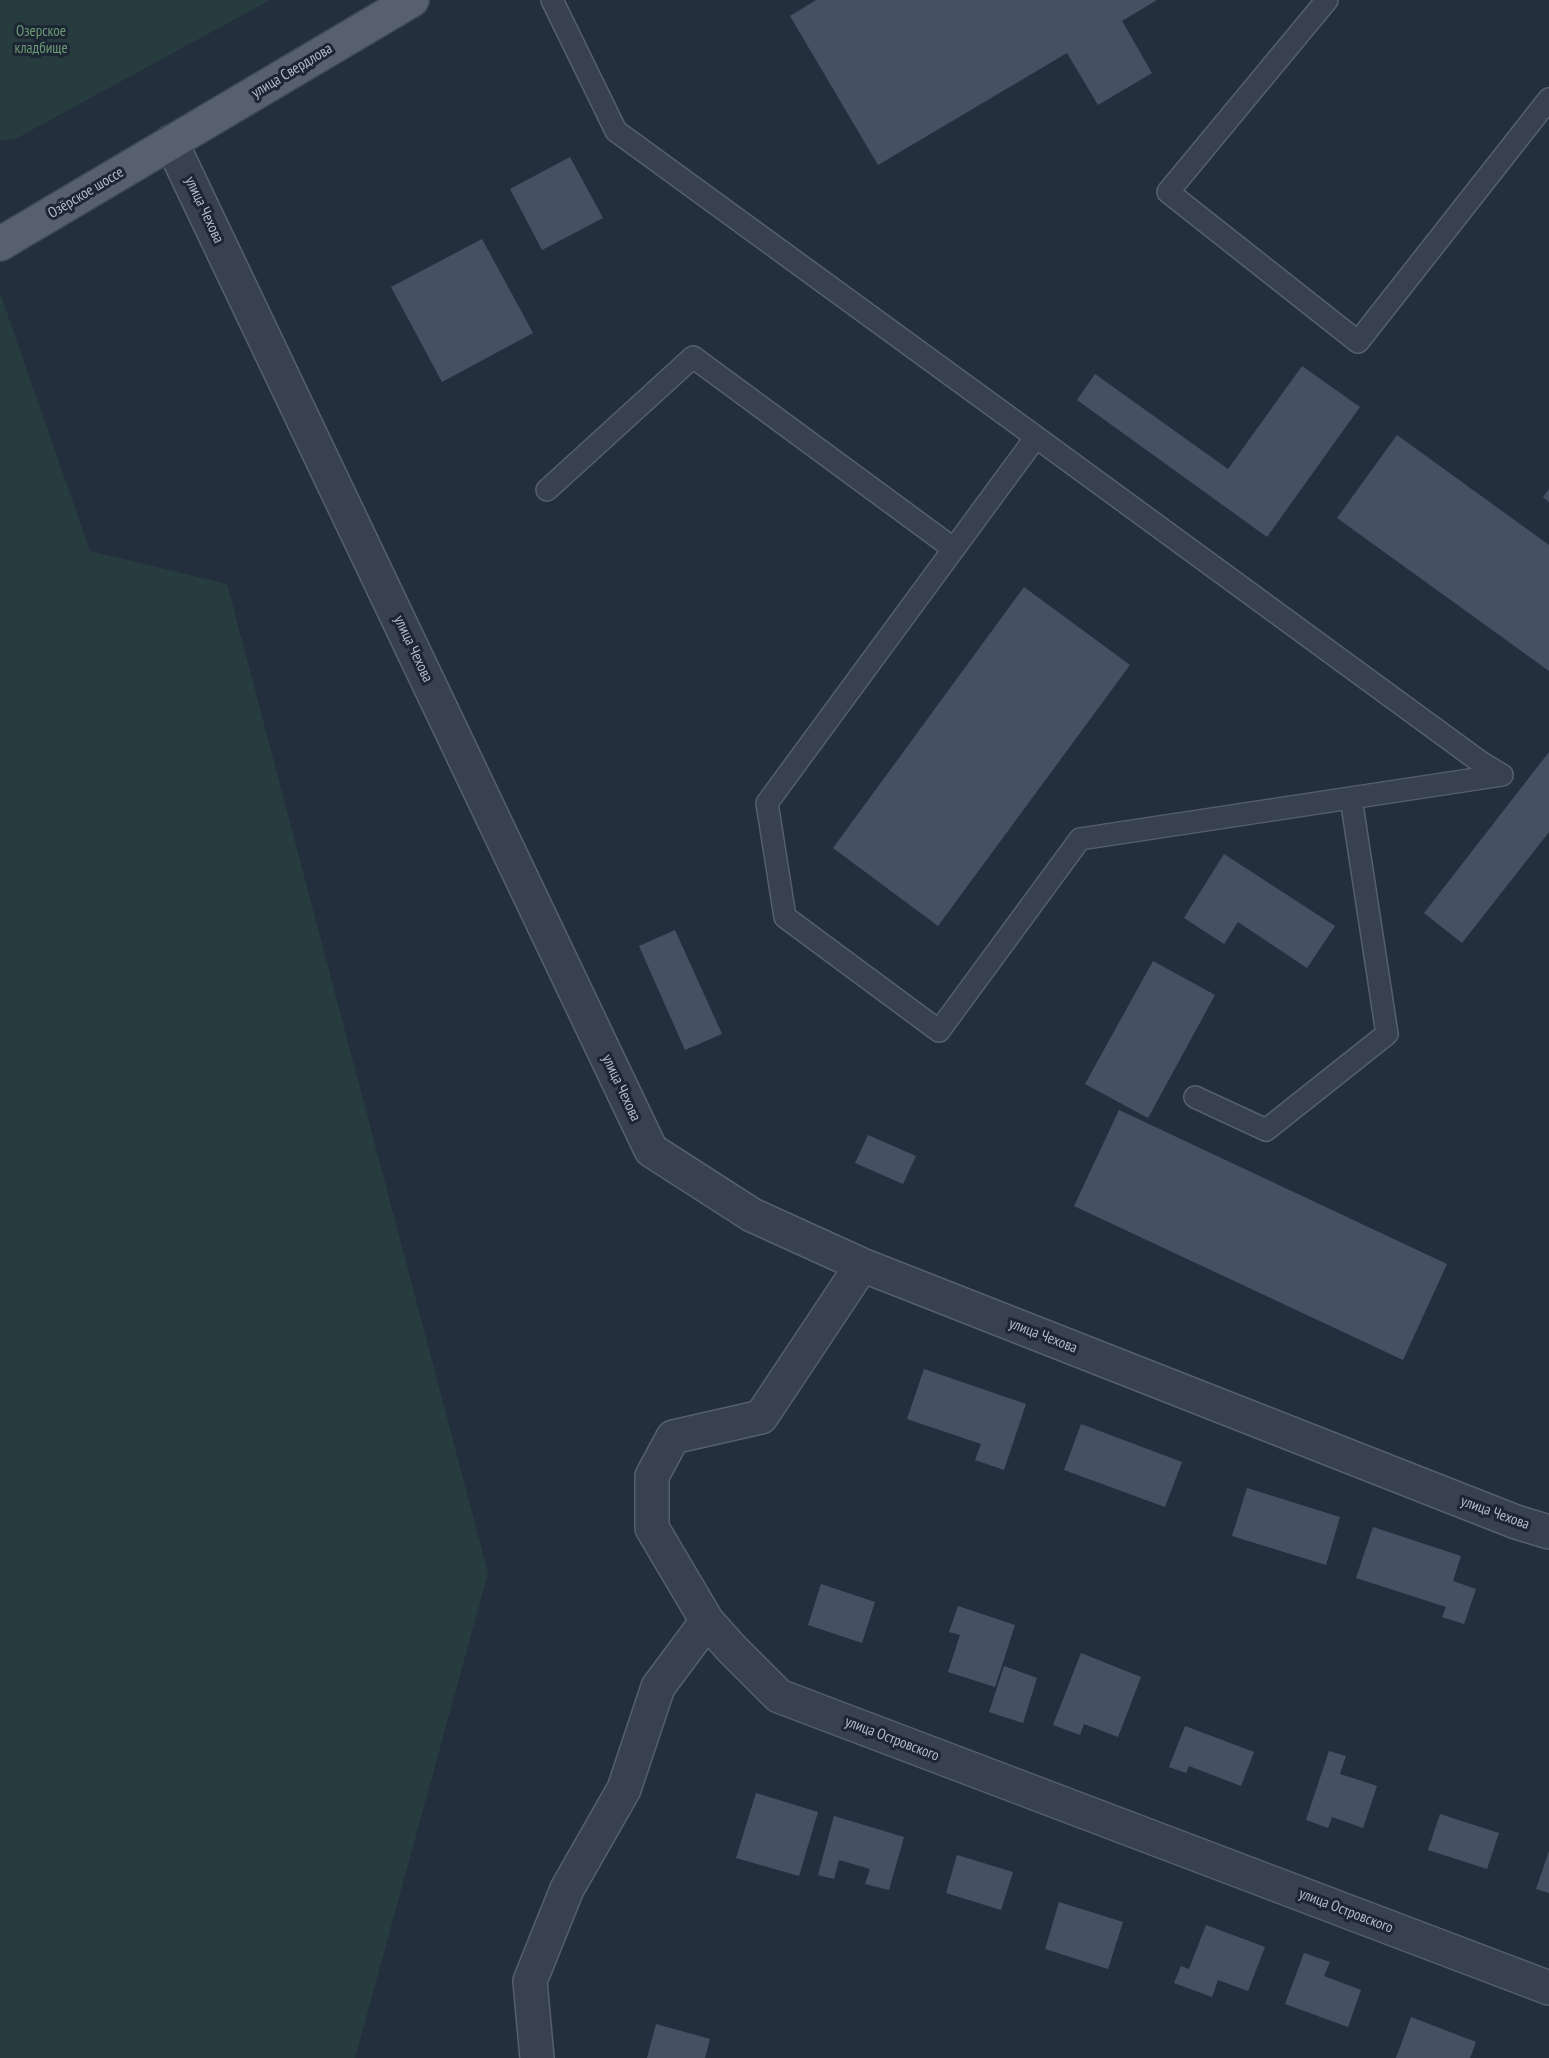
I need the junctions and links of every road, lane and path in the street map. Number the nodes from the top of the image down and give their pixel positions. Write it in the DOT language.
graph roads {
  1 [pos="412,0"];
  2 [pos="552,0"];
  3 [pos="1327,0"];
  4 [pos="1549,99"];
  5 [pos="171,142"];
  6 [pos="0,244"];
  7 [pos="1036,437"];
  8 [pos="547,490"];
  9 [pos="954,549"];
  10 [pos="1351,798"];
  11 [pos="1195,1097"];
  12 [pos="862,1265"];
  13 [pos="1549,1532"];
  14 [pos="707,1621"];
  15 [pos="1549,1988"];
  16 [pos="537,2058"];
  1 -- 5 [label="main road, улица Свердлова"];
  2 -- 7 [label="lane"];
  3 -- 4 [label="lane"];
  5 -- 6 [label="main road, Озёрское шоссе"];
  5 -- 12 [label="street, улица Чехова"];
  7 -- 9 [label="lane"];
  7 -- 10 [label="lane"];
  8 -- 9 [label="lane"];
  9 -- 10 [label="lane"];
  10 -- 11 [label="lane"];
  12 -- 13 [label="street, улица Чехова"];
  12 -- 14 [label="street, улица Островского"];
  14 -- 15 [label="street, улица Островского"];
  14 -- 16 [label="street"];
}
